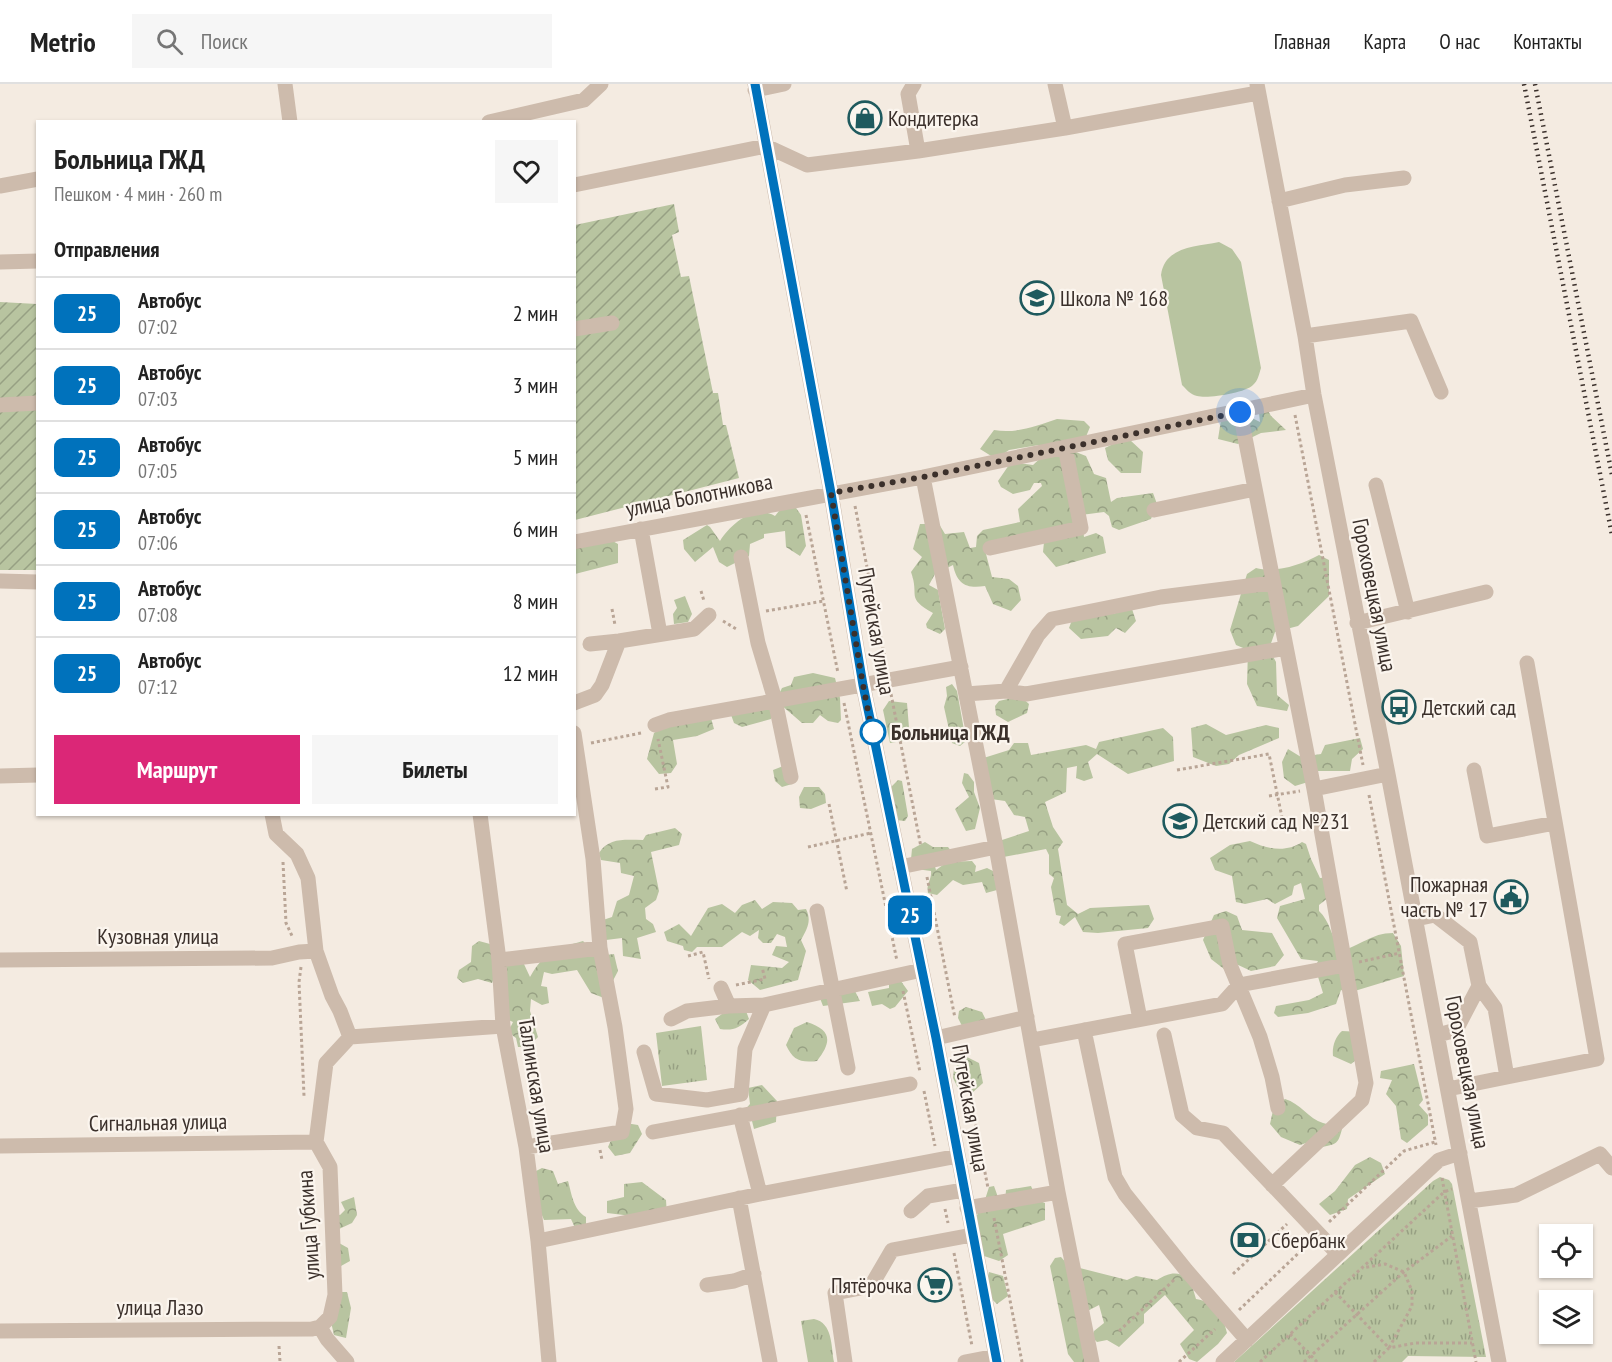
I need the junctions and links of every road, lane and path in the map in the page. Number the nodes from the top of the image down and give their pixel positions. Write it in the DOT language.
graph roads {
  1 [pos="285,84"];
  2 [pos="601,84"];
  3 [pos="784,84"];
  4 [pos="914,84"];
  5 [pos="1055,84"];
  6 [pos="755,87"];
  7 [pos="1257,88"];
  8 [pos="290,120"];
  9 [pos="498,120"];
  10 [pos="1065,128"];
  11 [pos="766,146"];
  12 [pos="918,151"];
  13 [pos="36,178"];
  14 [pos="1404,178"];
  15 [pos="576,185"];
  16 [pos="0,186"];
  17 [pos="1279,201"];
  18 [pos="36,261"];
  19 [pos="0,262"];
  20 [pos="612,323"];
  21 [pos="576,329"];
  22 [pos="1305,336"];
  23 [pos="1441,392"];
  24 [pos="1314,396"];
  25 [pos="1293,400"];
  26 [pos="36,403"];
  27 [pos="0,405"];
  28 [pos="1240,412"];
  29 [pos="1065,447"];
  30 [pos="923,477"];
  31 [pos="1376,485"];
  32 [pos="852,489"];
  33 [pos="1254,489"];
  34 [pos="831,493"];
  35 [pos="1154,510"];
  36 [pos="641,529"];
  37 [pos="576,542"];
  38 [pos="990,548"];
  39 [pos="741,557"];
  40 [pos="0,581"];
  41 [pos="36,582"];
  42 [pos="1272,583"];
  43 [pos="1486,592"];
  44 [pos="824,601"];
  45 [pos="1408,612"];
  46 [pos="752,614"];
  47 [pos="709,615"];
  48 [pos="1357,623"];
  49 [pos="660,634"];
  50 [pos="619,641"];
  51 [pos="758,643"];
  52 [pos="590,644"];
  53 [pos="1286,648"];
  54 [pos="1527,663"];
  55 [pos="961,667"];
  56 [pos="889,681"];
  57 [pos="863,685"];
  58 [pos="1006,691"];
  59 [pos="966,694"];
  60 [pos="775,700"];
  61 [pos="576,702"];
  62 [pos="655,725"];
  63 [pos="576,740"];
  64 [pos="576,747"];
  65 [pos="1177,770"];
  66 [pos="1474,770"];
  67 [pos="1388,774"];
  68 [pos="0,776"];
  69 [pos="36,776"];
  70 [pos="791,777"];
  71 [pos="1366,778"];
  72 [pos="655,789"];
  73 [pos="1314,789"];
  74 [pos="1278,795"];
  75 [pos="1269,796"];
  76 [pos="829,804"];
  77 [pos="272,816"];
  78 [pos="480,816"];
  79 [pos="1556,823"];
  80 [pos="1285,832"];
  81 [pos="871,833"];
  82 [pos="276,834"];
  83 [pos="837,841"];
  84 [pos="808,847"];
  85 [pos="996,847"];
  86 [pos="924,862"];
  87 [pos="900,867"];
  88 [pos="882,886"];
  89 [pos="847,892"];
  90 [pos="817,911"];
  91 [pos="1416,919"];
  92 [pos="600,948"];
  93 [pos="316,951"];
  94 [pos="299,952"];
  95 [pos="1400,953"];
  96 [pos="0,960"];
  97 [pos="499,960"];
  98 [pos="1345,965"];
  99 [pos="922,970"];
  100 [pos="900,975"];
  101 [pos="1239,985"];
  102 [pos="1479,986"];
  103 [pos="721,988"];
  104 [pos="832,988"];
  105 [pos="764,1005"];
  106 [pos="729,1006"];
  107 [pos="1027,1017"];
  108 [pos="671,1019"];
  109 [pos="1140,1019"];
  110 [pos="503,1026"];
  111 [pos="1083,1030"];
  112 [pos="958,1033"];
  113 [pos="1164,1035"];
  114 [pos="1438,1035"];
  115 [pos="350,1037"];
  116 [pos="936,1038"];
  117 [pos="1032,1040"];
  118 [pos="644,1052"];
  119 [pos="848,1068"];
  120 [pos="1507,1077"];
  121 [pos="918,1084"];
  122 [pos="1448,1089"];
  123 [pos="304,1096"];
  124 [pos="1278,1108"];
  125 [pos="740,1115"];
  126 [pos="652,1132"];
  127 [pos="316,1142"];
  128 [pos="1435,1142"];
  129 [pos="0,1146"];
  130 [pos="526,1147"];
  131 [pos="1460,1153"];
  132 [pos="958,1156"];
  133 [pos="938,1159"];
  134 [pos="1439,1160"];
  135 [pos="1612,1167"];
  136 [pos="1466,1184"];
  137 [pos="1272,1185"];
  138 [pos="964,1190"];
  139 [pos="1058,1192"];
  140 [pos="1444,1192"];
  141 [pos="760,1194"];
  142 [pos="942,1194"];
  143 [pos="739,1198"];
  144 [pos="1469,1201"];
  145 [pos="991,1203"];
  146 [pos="967,1208"];
  147 [pos="911,1211"];
  148 [pos="1299,1213"];
  149 [pos="1318,1233"];
  150 [pos="972,1235"];
  151 [pos="1452,1236"];
  152 [pos="951,1239"];
  153 [pos="538,1241"];
  154 [pos="1338,1254"];
  155 [pos="1362,1268"];
  156 [pos="1186,1270"];
  157 [pos="1404,1272"];
  158 [pos="754,1274"];
  159 [pos="1233,1274"];
  160 [pos="707,1285"];
  161 [pos="1335,1292"];
  162 [pos="1356,1315"];
  163 [pos="1227,1318"];
  164 [pos="320,1328"];
  165 [pos="0,1331"];
  166 [pos="1119,1331"];
  167 [pos="1290,1334"];
  168 [pos="1247,1340"];
  169 [pos="1473,1343"];
  170 [pos="1389,1348"];
  171 [pos="1311,1355"];
  172 [pos="997,1359"];
  173 [pos="970,1361"];
  174 [pos="347,1362"];
  175 [pos="549,1362"];
  176 [pos="770,1362"];
  177 [pos="845,1362"];
  178 [pos="1022,1362"];
  179 [pos="1092,1362"];
  180 [pos="1179,1362"];
  181 [pos="1223,1362"];
  182 [pos="1260,1362"];
  183 [pos="1304,1362"];
  184 [pos="1317,1362"];
  185 [pos="1374,1362"];
  186 [pos="1476,1362"];
  187 [pos="1499,1362"];
  1 -- 8 [label="street"];
  2 -- 9 [label="street"];
  3 -- 6 [label="street"];
  4 -- 12 [label="street"];
  5 -- 10 [label="street"];
  6 -- 11 [label="street, Путейская улица"];
  7 -- 10 [label="street"];
  7 -- 17 [label="street, Гороховецкая улица"];
  10 -- 12 [label="street"];
  11 -- 12 [label="street"];
  11 -- 15 [label="street"];
  11 -- 34 [label="street, Путейская улица"];
  13 -- 16 [label="street"];
  14 -- 17 [label="street"];
  17 -- 22 [label="street, Гороховецкая улица"];
  18 -- 19 [label="street"];
  20 -- 21 [label="street"];
  22 -- 23 [label="street"];
  22 -- 24 [label="street, Гороховецкая улица"];
  24 -- 25 [label="street, улица Болотникова"];
  24 -- 48 [label="street, Гороховецкая улица"];
  25 -- 28 [label="street, улица Болотникова"];
  25 -- 71 [label="path"];
  26 -- 27 [label="street"];
  28 -- 29 [label="street, улица Болотникова"];
  28 -- 33 [label="street"];
  29 -- 30 [label="street, улица Болотникова"];
  29 -- 38 [label="street"];
  30 -- 32 [label="street, улица Болотникова"];
  30 -- 55 [label="street"];
  31 -- 45 [label="street"];
  32 -- 34 [label="street, улица Болотникова"];
  32 -- 56 [label="path"];
  33 -- 35 [label="street"];
  33 -- 42 [label="street"];
  34 -- 36 [label="street, улица Болотникова"];
  34 -- 57 [label="street, Путейская улица"];
  36 -- 37 [label="street, улица Болотникова"];
  36 -- 49 [label="street"];
  39 -- 46 [label="street"];
  40 -- 41 [label="street"];
  42 -- 53 [label="street"];
  42 -- 58 [label="street"];
  43 -- 45 [label="street"];
  44 -- 46 [label="path"];
  45 -- 48 [label="street"];
  46 -- 51 [label="street"];
  47 -- 49 [label="street"];
  47 -- 51 [label="path"];
  48 -- 67 [label="street, Гороховецкая улица"];
  49 -- 50 [label="street"];
  50 -- 52 [label="street"];
  50 -- 61 [label="street"];
  51 -- 60 [label="street"];
  53 -- 58 [label="street"];
  53 -- 73 [label="street"];
  54 -- 79 [label="street"];
  55 -- 56 [label="street"];
  55 -- 59 [label="street"];
  56 -- 57 [label="street"];
  56 -- 86 [label="path"];
  57 -- 60 [label="street"];
  57 -- 87 [label="street, Путейская улица"];
  58 -- 59 [label="street"];
  59 -- 85 [label="street"];
  60 -- 62 [label="street"];
  60 -- 70 [label="street"];
  62 -- 63 [label="path"];
  62 -- 72 [label="path"];
  64 -- 92 [label="street"];
  65 -- 74 [label="path"];
  66 -- 79 [label="street"];
  67 -- 71 [label="street"];
  67 -- 91 [label="street, Гороховецкая улица"];
  68 -- 69 [label="street"];
  71 -- 73 [label="street"];
  71 -- 95 [label="path"];
  73 -- 74 [label="path"];
  73 -- 98 [label="street"];
  74 -- 75 [label="path"];
  74 -- 80 [label="path"];
  76 -- 83 [label="path"];
  77 -- 82 [label="street"];
  78 -- 97 [label="street, Таллинская улица"];
  79 -- 120 [label="street"];
  81 -- 83 [label="path"];
  82 -- 93 [label="street"];
  82 -- 94 [label="path"];
  83 -- 84 [label="path"];
  83 -- 89 [label="path"];
  85 -- 86 [label="street"];
  85 -- 107 [label="street"];
  86 -- 87 [label="street"];
  86 -- 112 [label="path"];
  87 -- 99 [label="street, Путейская улица"];
  88 -- 100 [label="path"];
  90 -- 104 [label="street"];
  91 -- 102 [label="street"];
  91 -- 114 [label="street, Гороховецкая улица"];
  92 -- 97 [label="street"];
  92 -- 130 [label="street"];
  93 -- 94 [label="street, Кузовная улица"];
  93 -- 115 [label="street"];
  94 -- 96 [label="street, Кузовная улица"];
  94 -- 123 [label="path"];
  95 -- 98 [label="path"];
  95 -- 128 [label="path"];
  97 -- 110 [label="street, Таллинская улица"];
  98 -- 101 [label="street"];
  98 -- 137 [label="street"];
  99 -- 100 [label="street"];
  99 -- 116 [label="street, Путейская улица"];
  100 -- 104 [label="street"];
  100 -- 121 [label="path"];
  101 -- 109 [label="street"];
  101 -- 109 [label="street"];
  101 -- 124 [label="street"];
  102 -- 114 [label="street"];
  102 -- 120 [label="street"];
  103 -- 106 [label="street"];
  104 -- 105 [label="street"];
  104 -- 119 [label="street"];
  105 -- 106 [label="street"];
  105 -- 118 [label="street"];
  106 -- 108 [label="street"];
  107 -- 112 [label="street"];
  107 -- 117 [label="street"];
  109 -- 111 [label="street"];
  110 -- 115 [label="street"];
  110 -- 130 [label="street, Таллинская улица"];
  111 -- 117 [label="street"];
  111 -- 156 [label="street"];
  112 -- 116 [label="street"];
  112 -- 145 [label="path"];
  113 -- 137 [label="street"];
  114 -- 122 [label="street, Гороховецкая улица"];
  115 -- 127 [label="street, улица Губкина"];
  116 -- 132 [label="street, Путейская улица"];
  117 -- 139 [label="street"];
  120 -- 122 [label="street"];
  121 -- 125 [label="street"];
  121 -- 133 [label="path"];
  122 -- 131 [label="street, Гороховецкая улица"];
  125 -- 126 [label="street"];
  125 -- 141 [label="street"];
  127 -- 129 [label="street, Сигнальная улица"];
  127 -- 164 [label="street, улица Губкина"];
  128 -- 134 [label="path"];
  128 -- 149 [label="path"];
  130 -- 153 [label="street, Таллинская улица"];
  131 -- 134 [label="street"];
  131 -- 136 [label="street, Гороховецкая улица"];
  132 -- 133 [label="street"];
  132 -- 138 [label="street, Путейская улица"];
  133 -- 141 [label="street"];
  134 -- 140 [label="path"];
  134 -- 154 [label="street"];
  135 -- 144 [label="street"];
  136 -- 140 [label="path"];
  136 -- 144 [label="street, Гороховецкая улица"];
  137 -- 148 [label="street"];
  138 -- 142 [label="street"];
  138 -- 146 [label="street, Путейская улица"];
  139 -- 145 [label="street"];
  139 -- 179 [label="street"];
  140 -- 151 [label="path"];
  140 -- 155 [label="path"];
  141 -- 143 [label="street"];
  142 -- 147 [label="street"];
  142 -- 152 [label="path"];
  143 -- 153 [label="street"];
  143 -- 158 [label="street"];
  144 -- 187 [label="street, Гороховецкая улица"];
  145 -- 146 [label="street"];
  145 -- 178 [label="path"];
  146 -- 150 [label="street, Путейская улица"];
  148 -- 149 [label="street"];
  148 -- 159 [label="path"];
  149 -- 154 [label="street"];
  149 -- 163 [label="path"];
  150 -- 152 [label="street"];
  150 -- 172 [label="street, Путейская улица"];
  151 -- 157 [label="path"];
  151 -- 169 [label="path"];
  152 -- 173 [label="path"];
  152 -- 177 [label="street"];
  153 -- 175 [label="street, Таллинская улица"];
  154 -- 168 [label="street"];
  155 -- 157 [label="path"];
  155 -- 161 [label="path"];
  156 -- 163 [label="street"];
  156 -- 166 [label="path"];
  157 -- 162 [label="path"];
  157 -- 170 [label="path"];
  158 -- 160 [label="street"];
  158 -- 176 [label="street"];
  161 -- 162 [label="path"];
  161 -- 167 [label="path"];
  162 -- 170 [label="path"];
  162 -- 171 [label="path"];
  163 -- 168 [label="street"];
  163 -- 180 [label="path"];
  164 -- 165 [label="street, улица Лазо"];
  164 -- 174 [label="street"];
  167 -- 171 [label="path"];
  167 -- 182 [label="path"];
  168 -- 181 [label="street"];
  169 -- 170 [label="path"];
  169 -- 186 [label="path"];
  170 -- 185 [label="path"];
  171 -- 183 [label="path"];
  171 -- 184 [label="path"];
  172 -- 173 [label="street"];
}
